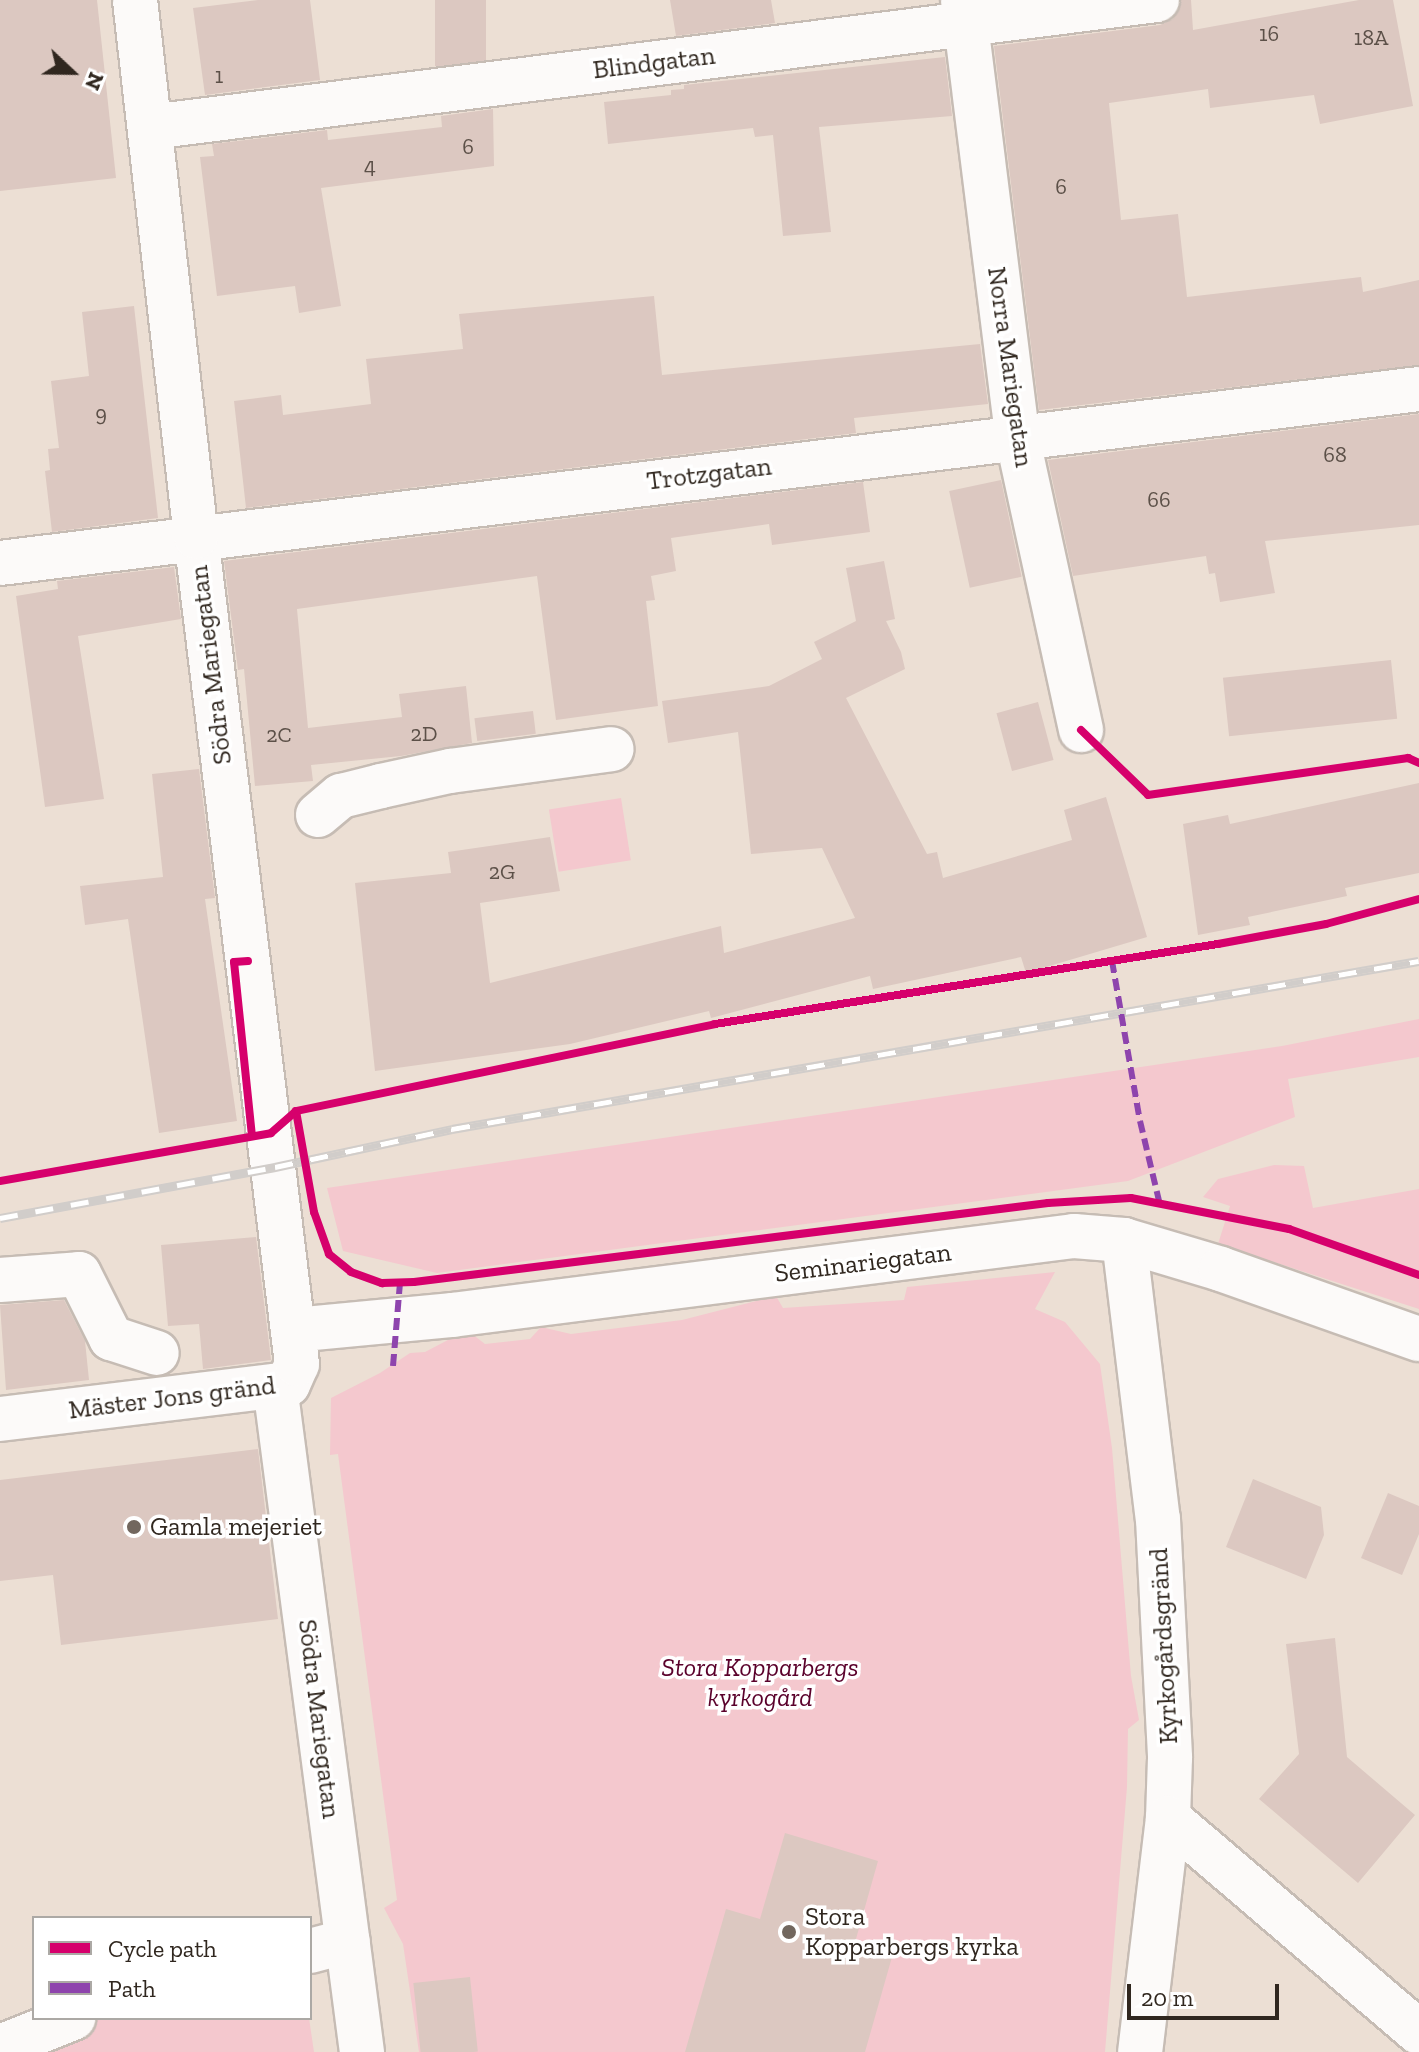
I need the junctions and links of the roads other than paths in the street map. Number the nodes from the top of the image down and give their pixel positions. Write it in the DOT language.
graph roads {
  1 [pos="135,0"];
  2 [pos="1157,0"];
  3 [pos="964,12"];
  4 [pos="151,127"];
  5 [pos="1419,389"];
  6 [pos="1017,436"];
  7 [pos="196,537"];
  8 [pos="0,563"];
  9 [pos="1081,730"];
  10 [pos="612,749"];
  11 [pos="318,815"];
  12 [pos="1124,1240"];
  13 [pos="0,1280"];
  14 [pos="293,1330"];
  15 [pos="1419,1339"];
  16 [pos="157,1353"];
  17 [pos="275,1386"];
  18 [pos="0,1419"];
  19 [pos="1168,1818"];
  20 [pos="329,1946"];
  21 [pos="68,2020"];
  22 [pos="1419,2032"];
  23 [pos="0,2047"];
  24 [pos="362,2052"];
  25 [pos="1140,2052"];
  1 -- 4 [label="street, Södra Mariegatan"];
  2 -- 3 [label="street, Blindgatan"];
  3 -- 4 [label="street, Blindgatan"];
  3 -- 6 [label="street, Norra Mariegatan"];
  4 -- 7 [label="street, Södra Mariegatan"];
  5 -- 6 [label="street, Trotzgatan"];
  6 -- 7 [label="street, Trotzgatan"];
  6 -- 9 [label="street, Norra Mariegatan"];
  7 -- 8 [label="street, Trotzgatan"];
  7 -- 14 [label="street, Södra Mariegatan"];
  10 -- 11 [label="street"];
  12 -- 14 [label="street, Seminariegatan"];
  12 -- 15 [label="street, Seminariegatan"];
  12 -- 19 [label="street, Kyrkogårdsgränd"];
  13 -- 16 [label="street"];
  14 -- 17 [label="street, Mäster Jons gränd"];
  17 -- 18 [label="street, Mäster Jons gränd"];
  17 -- 20 [label="street, Södra Mariegatan"];
  19 -- 22 [label="street"];
  19 -- 25 [label="street, Kyrkogårdsgränd"];
  20 -- 24 [label="street, Södra Mariegatan"];
  21 -- 23 [label="street"];
}
